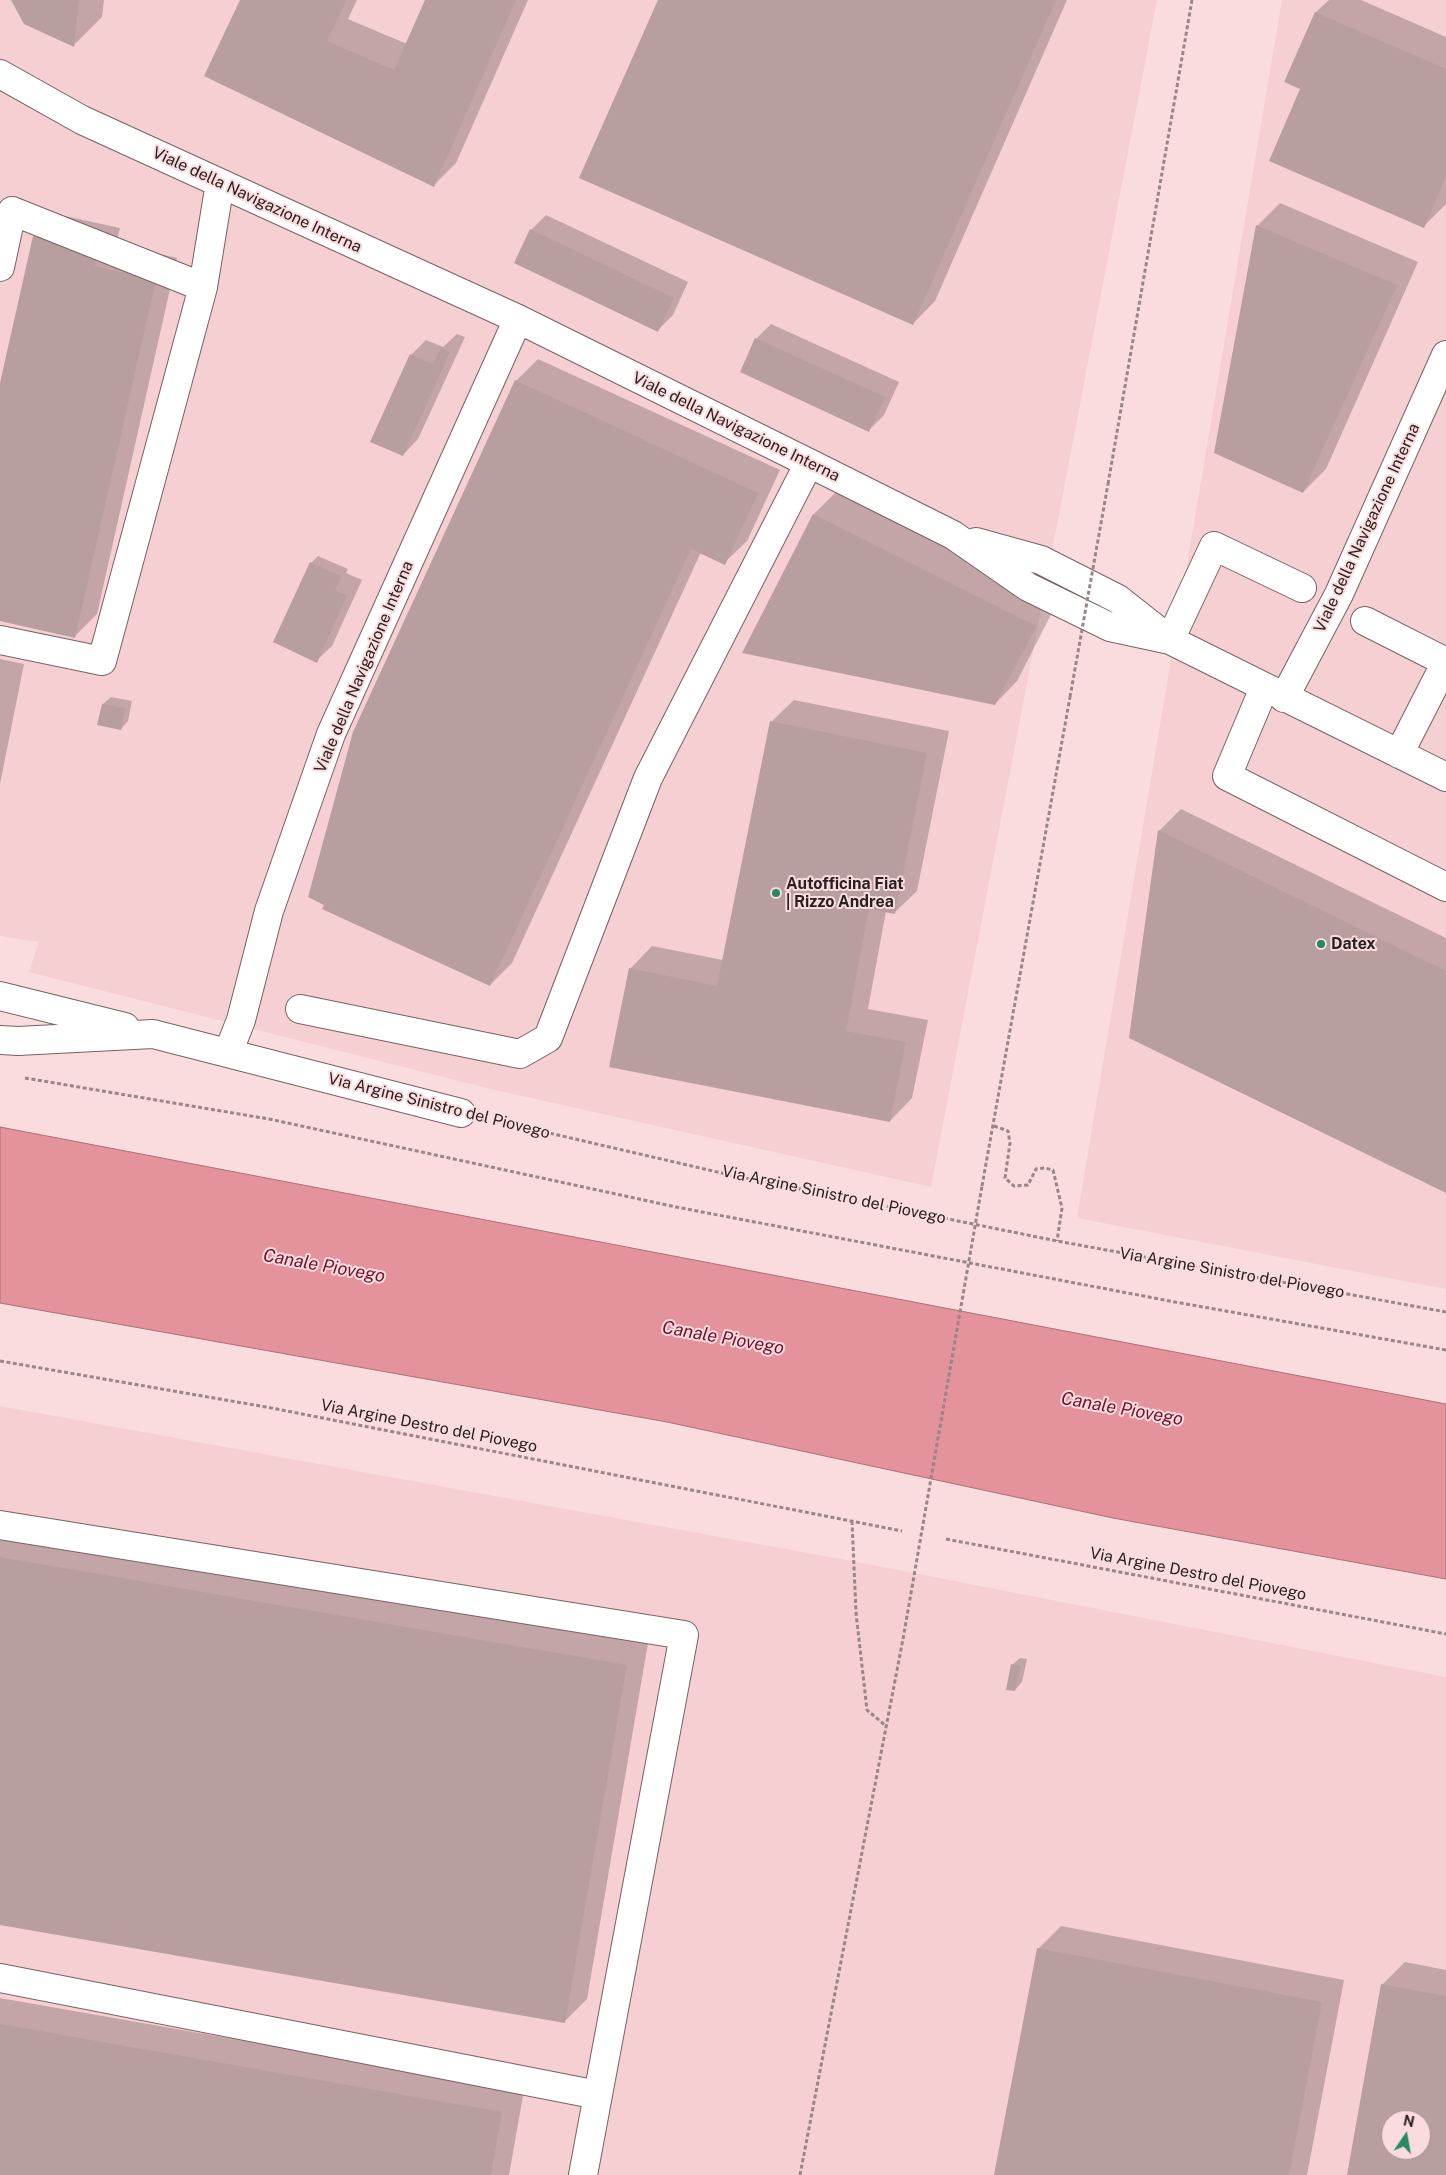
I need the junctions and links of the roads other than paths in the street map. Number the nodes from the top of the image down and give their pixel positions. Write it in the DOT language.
graph roads {
  1 [pos="0,74"];
  2 [pos="220,183"];
  3 [pos="0,267"];
  4 [pos="203,287"];
  5 [pos="518,320"];
  6 [pos="1446,355"];
  7 [pos="809,463"];
  8 [pos="1302,588"];
  9 [pos="1365,621"];
  10 [pos="0,640"];
  11 [pos="1170,640"];
  12 [pos="1446,662"];
  13 [pos="1274,693"];
  14 [pos="1399,754"];
  15 [pos="1446,777"];
  16 [pos="1446,887"];
  17 [pos="0,996"];
  18 [pos="300,1009"];
  19 [pos="153,1034"];
  20 [pos="0,1040"];
  21 [pos="228,1053"];
  22 [pos="461,1112"];
  23 [pos="0,1525"];
  24 [pos="0,1978"];
  25 [pos="598,2094"];
  26 [pos="582,2175"];
  1 -- 2 [label="street, Viale della Navigazione Interna"];
  2 -- 4 [label="street"];
  2 -- 5 [label="street, Viale della Navigazione Interna"];
  3 -- 4 [label="street"];
  4 -- 10 [label="street"];
  5 -- 7 [label="street, Viale della Navigazione Interna"];
  5 -- 21 [label="street, Viale della Navigazione Interna"];
  6 -- 13 [label="street, Viale della Navigazione Interna"];
  7 -- 11 [label="street, Viale della Navigazione Interna"];
  7 -- 18 [label="street"];
  8 -- 11 [label="street"];
  9 -- 12 [label="street"];
  11 -- 13 [label="street, Viale della Navigazione Interna"];
  12 -- 14 [label="street"];
  13 -- 14 [label="street, Viale della Navigazione Interna"];
  13 -- 16 [label="street"];
  14 -- 15 [label="street, Viale della Navigazione Interna"];
  17 -- 19 [label="street, Via Argine Sinistro del Piovego"];
  19 -- 20 [label="street"];
  19 -- 21 [label="street, Via Argine Sinistro del Piovego"];
  21 -- 22 [label="street, Via Argine Sinistro del Piovego"];
  23 -- 25 [label="street"];
  24 -- 25 [label="street"];
  25 -- 26 [label="street"];
}
